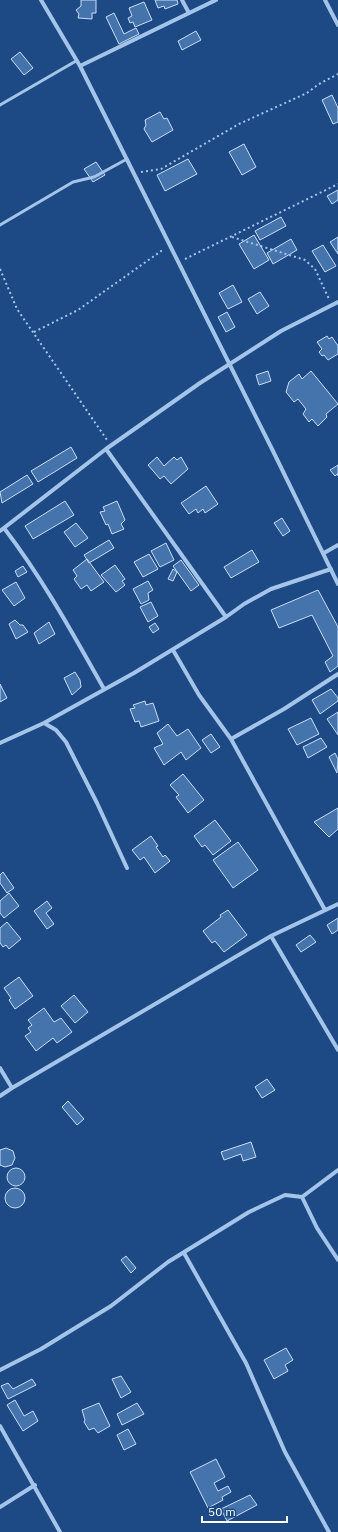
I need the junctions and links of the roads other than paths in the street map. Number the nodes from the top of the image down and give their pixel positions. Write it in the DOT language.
graph roads {
  1 [pos="41,0"];
  2 [pos="182,0"];
  3 [pos="216,0"];
  4 [pos="325,0"];
  5 [pos="188,13"];
  6 [pos="338,25"];
  7 [pos="76,61"];
  8 [pos="80,66"];
  9 [pos="0,105"];
  10 [pos="127,159"];
  11 [pos="0,225"];
  12 [pos="338,302"];
  13 [pos="229,363"];
  14 [pos="106,449"];
  15 [pos="2,530"];
  16 [pos="338,545"];
  17 [pos="324,552"];
  18 [pos="330,569"];
  19 [pos="338,584"];
  20 [pos="226,617"];
  21 [pos="173,650"];
  22 [pos="338,674"];
  23 [pos="104,689"];
  24 [pos="44,723"];
  25 [pos="231,739"];
  26 [pos="0,744"];
  27 [pos="127,868"];
  28 [pos="338,904"];
  29 [pos="325,910"];
  30 [pos="271,936"];
  31 [pos="338,1050"];
  32 [pos="0,1068"];
  33 [pos="12,1088"];
  34 [pos="0,1096"];
  35 [pos="338,1170"];
  36 [pos="302,1197"];
  37 [pos="184,1253"];
  38 [pos="338,1260"];
  39 [pos="0,1370"];
  40 [pos="0,1426"];
  41 [pos="35,1484"];
  42 [pos="0,1507"];
  43 [pos="60,1532"];
  44 [pos="329,1532"];
  1 -- 7 [label="street"];
  2 -- 5 [label="street"];
  3 -- 5 [label="street"];
  4 -- 6 [label="street"];
  5 -- 8 [label="street"];
  7 -- 8 [label="street"];
  7 -- 9 [label="lane"];
  8 -- 10 [label="street"];
  10 -- 11 [label="lane"];
  10 -- 13 [label="street"];
  12 -- 13 [label="street"];
  13 -- 14 [label="street"];
  13 -- 17 [label="street"];
  14 -- 15 [label="street"];
  14 -- 20 [label="street"];
  15 -- 23 [label="street"];
  16 -- 17 [label="street"];
  17 -- 18 [label="street"];
  18 -- 19 [label="street"];
  18 -- 20 [label="street"];
  20 -- 21 [label="street"];
  21 -- 23 [label="street"];
  21 -- 25 [label="street"];
  22 -- 25 [label="street"];
  23 -- 24 [label="street"];
  24 -- 26 [label="street"];
  24 -- 27 [label="street"];
  25 -- 29 [label="street"];
  28 -- 29 [label="street"];
  29 -- 30 [label="street"];
  30 -- 31 [label="street"];
  30 -- 33 [label="street"];
  32 -- 33 [label="street"];
  33 -- 34 [label="street"];
  35 -- 36 [label="street"];
  36 -- 37 [label="street"];
  36 -- 38 [label="street"];
  37 -- 39 [label="street"];
  37 -- 44 [label="street"];
  40 -- 41 [label="street"];
  41 -- 42 [label="street"];
  41 -- 43 [label="street"];
}
